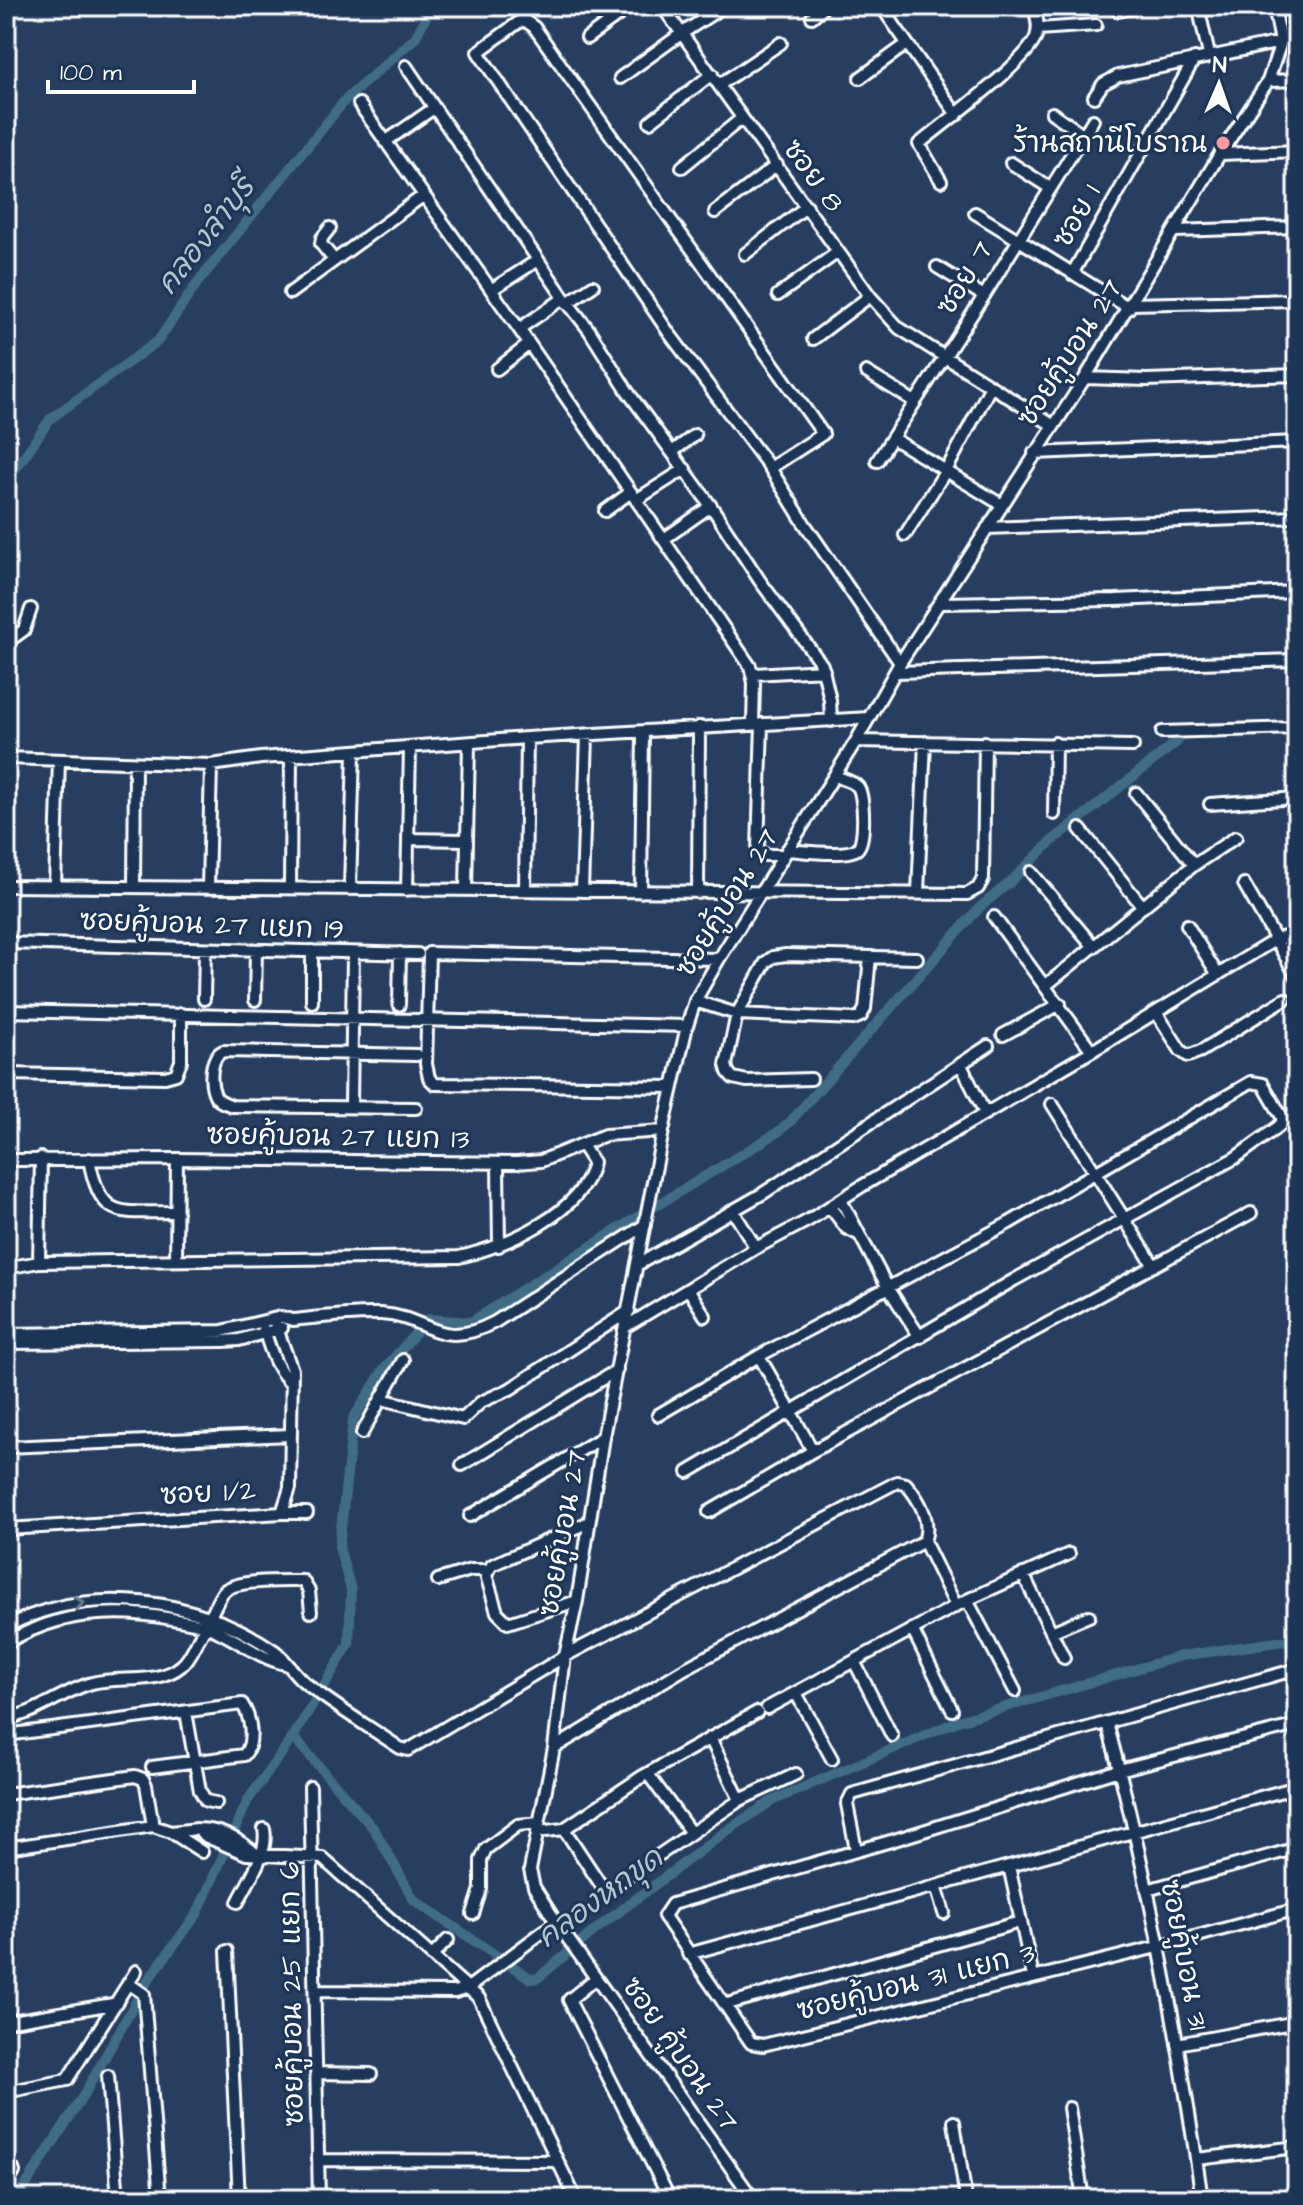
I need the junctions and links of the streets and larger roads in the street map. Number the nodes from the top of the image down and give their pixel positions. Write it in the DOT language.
graph roads {
  1 [pos="631,6"];
  2 [pos="662,6"];
  3 [pos="724,6"];
  4 [pos="825,6"];
  5 [pos="1034,6"];
  6 [pos="1140,6"];
  7 [pos="1198,6"];
  8 [pos="1274,6"];
  9 [pos="885,8"];
  10 [pos="1118,11"];
  11 [pos="812,17"];
  12 [pos="1096,25"];
  13 [pos="1038,29"];
  14 [pos="681,34"];
  15 [pos="587,38"];
  16 [pos="1281,42"];
  17 [pos="781,43"];
  18 [pos="907,44"];
  19 [pos="1209,55"];
  20 [pos="1195,58"];
  21 [pos="406,66"];
  22 [pos="712,74"];
  23 [pos="620,78"];
  24 [pos="860,78"];
  25 [pos="1297,80"];
  26 [pos="1268,81"];
  27 [pos="719,85"];
  28 [pos="1094,97"];
  29 [pos="359,104"];
  30 [pos="434,108"];
  31 [pos="1052,113"];
  32 [pos="957,115"];
  33 [pos="741,119"];
  34 [pos="1093,120"];
  35 [pos="650,122"];
  36 [pos="1084,135"];
  37 [pos="385,142"];
  38 [pos="1297,151"];
  39 [pos="1220,154"];
  40 [pos="1011,163"];
  41 [pos="777,165"];
  42 [pos="682,167"];
  43 [pos="941,181"];
  44 [pos="1050,188"];
  45 [pos="424,195"];
  46 [pos="807,206"];
  47 [pos="715,212"];
  48 [pos="975,213"];
  49 [pos="1297,227"];
  50 [pos="330,228"];
  51 [pos="1175,231"];
  52 [pos="1018,240"];
  53 [pos="838,252"];
  54 [pos="745,254"];
  55 [pos="334,260"];
  56 [pos="538,260"];
  57 [pos="937,267"];
  58 [pos="1072,274"];
  59 [pos="593,286"];
  60 [pos="491,290"];
  61 [pos="290,293"];
  62 [pos="778,295"];
  63 [pos="870,296"];
  64 [pos="984,296"];
  65 [pos="1297,300"];
  66 [pos="566,301"];
  67 [pos="1130,306"];
  68 [pos="519,329"];
  69 [pos="813,339"];
  70 [pos="528,345"];
  71 [pos="943,358"];
  72 [pos="497,369"];
  73 [pos="866,372"];
  74 [pos="1297,375"];
  75 [pos="1085,378"];
  76 [pos="991,386"];
  77 [pos="915,402"];
  78 [pos="1054,426"];
  79 [pos="695,435"];
  80 [pos="892,438"];
  81 [pos="1297,442"];
  82 [pos="672,452"];
  83 [pos="1034,453"];
  84 [pos="877,461"];
  85 [pos="770,468"];
  86 [pos="685,469"];
  87 [pos="947,469"];
  88 [pos="633,496"];
  89 [pos="1002,505"];
  90 [pos="711,506"];
  91 [pos="605,511"];
  92 [pos="1297,517"];
  93 [pos="987,528"];
  94 [pos="905,535"];
  95 [pos="664,539"];
  96 [pos="1297,592"];
  97 [pos="941,603"];
  98 [pos="31,609"];
  99 [pos="6,643"];
  100 [pos="1297,660"];
  101 [pos="898,668"];
  102 [pos="824,670"];
  103 [pos="754,674"];
  104 [pos="869,718"];
  105 [pos="831,721"];
  106 [pos="758,724"];
  107 [pos="699,727"];
  108 [pos="1297,728"];
  109 [pos="1162,732"];
  110 [pos="643,733"];
  111 [pos="587,735"];
  112 [pos="527,738"];
  113 [pos="856,741"];
  114 [pos="925,742"];
  115 [pos="985,742"];
  116 [pos="1055,743"];
  117 [pos="469,744"];
  118 [pos="1133,746"];
  119 [pos="410,748"];
  120 [pos="354,752"];
  121 [pos="291,756"];
  122 [pos="6,758"];
  123 [pos="59,760"];
  124 [pos="135,763"];
  125 [pos="211,765"];
  126 [pos="835,776"];
  127 [pos="1136,793"];
  128 [pos="1297,798"];
  129 [pos="1210,804"];
  130 [pos="1054,814"];
  131 [pos="1080,829"];
  132 [pos="1236,837"];
  133 [pos="408,839"];
  134 [pos="466,840"];
  135 [pos="786,852"];
  136 [pos="1194,865"];
  137 [pos="1031,872"];
  138 [pos="1244,884"];
  139 [pos="6,886"];
  140 [pos="55,886"];
  141 [pos="134,886"];
  142 [pos="208,887"];
  143 [pos="290,888"];
  144 [pos="350,888"];
  145 [pos="466,889"];
  146 [pos="525,889"];
  147 [pos="407,890"];
  148 [pos="582,891"];
  149 [pos="762,891"];
  150 [pos="641,892"];
  151 [pos="918,892"];
  152 [pos="698,893"];
  153 [pos="1143,907"];
  154 [pos="994,917"];
  155 [pos="1187,925"];
  156 [pos="1297,933"];
  157 [pos="1275,940"];
  158 [pos="6,943"];
  159 [pos="1094,947"];
  160 [pos="205,949"];
  161 [pos="256,950"];
  162 [pos="312,951"];
  163 [pos="353,953"];
  164 [pos="400,953"];
  165 [pos="423,953"];
  166 [pos="870,957"];
  167 [pos="917,958"];
  168 [pos="719,959"];
  169 [pos="1218,975"];
  170 [pos="1297,977"];
  171 [pos="1045,986"];
  172 [pos="204,999"];
  173 [pos="1285,999"];
  174 [pos="255,1000"];
  175 [pos="695,1001"];
  176 [pos="312,1002"];
  177 [pos="1060,1004"];
  178 [pos="399,1005"];
  179 [pos="6,1011"];
  180 [pos="1156,1012"];
  181 [pos="181,1014"];
  182 [pos="737,1014"];
  183 [pos="352,1018"];
  184 [pos="428,1019"];
  185 [pos="687,1026"];
  186 [pos="1003,1035"];
  187 [pos="988,1046"];
  188 [pos="1092,1051"];
  189 [pos="351,1053"];
  190 [pos="417,1055"];
  191 [pos="961,1065"];
  192 [pos="6,1074"];
  193 [pos="811,1079"];
  194 [pos="673,1087"];
  195 [pos="1052,1104"];
  196 [pos="351,1107"];
  197 [pos="416,1108"];
  198 [pos="985,1113"];
  199 [pos="663,1131"];
  200 [pos="582,1145"];
  201 [pos="41,1158"];
  202 [pos="89,1159"];
  203 [pos="177,1159"];
  204 [pos="6,1160"];
  205 [pos="498,1163"];
  206 [pos="1095,1172"];
  207 [pos="841,1200"];
  208 [pos="830,1207"];
  209 [pos="733,1211"];
  210 [pos="177,1212"];
  211 [pos="1251,1213"];
  212 [pos="1124,1218"];
  213 [pos="645,1225"];
  214 [pos="858,1234"];
  215 [pos="499,1246"];
  216 [pos="756,1248"];
  217 [pos="176,1260"];
  218 [pos="39,1262"];
  219 [pos="637,1265"];
  220 [pos="1154,1266"];
  221 [pos="6,1268"];
  222 [pos="887,1286"];
  223 [pos="689,1290"];
  224 [pos="629,1311"];
  225 [pos="705,1316"];
  226 [pos="276,1325"];
  227 [pos="625,1327"];
  228 [pos="263,1328"];
  229 [pos="6,1334"];
  230 [pos="920,1337"];
  231 [pos="6,1343"];
  232 [pos="759,1356"];
  233 [pos="403,1360"];
  234 [pos="617,1370"];
  235 [pos="292,1384"];
  236 [pos="381,1399"];
  237 [pos="792,1413"];
  238 [pos="658,1415"];
  239 [pos="362,1433"];
  240 [pos="290,1435"];
  241 [pos="603,1437"];
  242 [pos="6,1447"];
  243 [pos="813,1451"];
  244 [pos="462,1465"];
  245 [pos="688,1472"];
  246 [pos="709,1512"];
  247 [pos="282,1513"];
  248 [pos="307,1513"];
  249 [pos="470,1516"];
  250 [pos="589,1522"];
  251 [pos="6,1529"];
  252 [pos="924,1541"];
  253 [pos="1069,1554"];
  254 [pos="487,1570"];
  255 [pos="1023,1574"];
  256 [pos="438,1580"];
  257 [pos="967,1600"];
  258 [pos="577,1601"];
  259 [pos="956,1606"];
  260 [pos="128,1607"];
  261 [pos="53,1608"];
  262 [pos="311,1612"];
  263 [pos="1089,1616"];
  264 [pos="57,1619"];
  265 [pos="209,1622"];
  266 [pos="6,1627"];
  267 [pos="912,1629"];
  268 [pos="1051,1632"];
  269 [pos="6,1643"];
  270 [pos="565,1656"];
  271 [pos="1064,1658"];
  272 [pos="854,1661"];
  273 [pos="1297,1669"];
  274 [pos="1015,1691"];
  275 [pos="796,1693"];
  276 [pos="952,1710"];
  277 [pos="186,1712"];
  278 [pos="6,1718"];
  279 [pos="1107,1723"];
  280 [pos="1297,1725"];
  281 [pos="6,1735"];
  282 [pos="892,1736"];
  283 [pos="710,1738"];
  284 [pos="554,1748"];
  285 [pos="832,1759"];
  286 [pos="193,1761"];
  287 [pos="152,1767"];
  288 [pos="1119,1770"];
  289 [pos="648,1774"];
  290 [pos="796,1774"];
  291 [pos="310,1787"];
  292 [pos="1297,1787"];
  293 [pos="6,1794"];
  294 [pos="740,1800"];
  295 [pos="216,1803"];
  296 [pos="153,1826"];
  297 [pos="538,1827"];
  298 [pos="264,1829"];
  299 [pos="564,1829"];
  300 [pos="171,1832"];
  301 [pos="1135,1832"];
  302 [pos="691,1833"];
  303 [pos="6,1848"];
  304 [pos="1297,1848"];
  305 [pos="856,1850"];
  306 [pos="202,1852"];
  307 [pos="253,1852"];
  308 [pos="314,1857"];
  309 [pos="1009,1866"];
  310 [pos="936,1886"];
  311 [pos="1147,1890"];
  312 [pos="238,1902"];
  313 [pos="1297,1909"];
  314 [pos="944,1913"];
  315 [pos="473,1914"];
  316 [pos="556,1922"];
  317 [pos="1020,1922"];
  318 [pos="566,1937"];
  319 [pos="448,1940"];
  320 [pos="1161,1946"];
  321 [pos="227,1951"];
  322 [pos="688,1954"];
  323 [pos="433,1955"];
  324 [pos="136,1971"];
  325 [pos="1033,1977"];
  326 [pos="596,1978"];
  327 [pos="135,1988"];
  328 [pos="468,1988"];
  329 [pos="316,1991"];
  330 [pos="113,2004"];
  331 [pos="724,2005"];
  332 [pos="6,2022"];
  333 [pos="1297,2022"];
  334 [pos="1177,2044"];
  335 [pos="317,2073"];
  336 [pos="371,2074"];
  337 [pos="108,2076"];
  338 [pos="6,2092"];
  339 [pos="1069,2108"];
  340 [pos="954,2122"];
  341 [pos="1297,2147"];
  342 [pos="1197,2159"];
  343 [pos="319,2160"];
  344 [pos="557,2161"];
  345 [pos="6,2168"];
  346 [pos="6,2185"];
  347 [pos="118,2199"];
  348 [pos="160,2199"];
  349 [pos="239,2199"];
  350 [pos="319,2199"];
  351 [pos="576,2199"];
  352 [pos="670,2199"];
  353 [pos="753,2199"];
  354 [pos="966,2199"];
  355 [pos="1083,2199"];
  356 [pos="1202,2199"];
  1 -- 15 [label="street"];
  2 -- 14 [label="street, ซอย 8"];
  3 -- 14 [label="street"];
  4 -- 11 [label="street"];
  5 -- 13 [label="street"];
  6 -- 10 [label="street"];
  7 -- 19 [label="street"];
  8 -- 16 [label="street, ซอยคู้บอน 27"];
  9 -- 18 [label="street"];
  12 -- 13 [label="street"];
  13 -- 32 [label="street"];
  14 -- 22 [label="street, ซอย 8"];
  14 -- 23 [label="street"];
  16 -- 19 [label="street"];
  16 -- 26 [label="street, ซอยคู้บอน 27"];
  17 -- 27 [label="street"];
  18 -- 24 [label="street"];
  18 -- 32 [label="street"];
  19 -- 20 [label="street"];
  20 -- 28 [label="street"];
  20 -- 58 [label="street, ซอย 1"];
  21 -- 30 [label="street"];
  22 -- 27 [label="street, ซอย 8"];
  22 -- 35 [label="street"];
  25 -- 26 [label="street"];
  26 -- 39 [label="street, ซอยคู้บอน 27"];
  27 -- 33 [label="street, ซอย 8"];
  29 -- 37 [label="street"];
  30 -- 37 [label="street"];
  30 -- 56 [label="street"];
  31 -- 36 [label="street"];
  32 -- 43 [label="street"];
  33 -- 41 [label="street, ซอย 8"];
  33 -- 42 [label="street"];
  34 -- 36 [label="street, ซอย 7"];
  36 -- 44 [label="street, ซอย 7"];
  37 -- 45 [label="street"];
  38 -- 39 [label="street"];
  39 -- 51 [label="street, ซอยคู้บอน 27"];
  40 -- 44 [label="street"];
  41 -- 46 [label="street, ซอย 8"];
  41 -- 47 [label="street"];
  44 -- 52 [label="street, ซอย 7"];
  45 -- 55 [label="street"];
  45 -- 60 [label="street"];
  46 -- 53 [label="street, ซอย 8"];
  46 -- 54 [label="street"];
  48 -- 52 [label="street"];
  49 -- 51 [label="street"];
  50 -- 55 [label="street"];
  51 -- 67 [label="street, ซอยคู้บอน 27"];
  52 -- 58 [label="street"];
  52 -- 64 [label="street, ซอย 7"];
  53 -- 62 [label="street"];
  53 -- 63 [label="street, ซอย 8"];
  55 -- 61 [label="street"];
  56 -- 60 [label="street"];
  56 -- 66 [label="street"];
  57 -- 64 [label="street"];
  58 -- 67 [label="street"];
  59 -- 66 [label="street"];
  60 -- 68 [label="street"];
  63 -- 69 [label="street"];
  63 -- 71 [label="street, ซอย 8"];
  64 -- 71 [label="street, ซอย 7"];
  65 -- 67 [label="street"];
  66 -- 68 [label="street"];
  66 -- 82 [label="street"];
  67 -- 75 [label="street, ซอยคู้บอน 27"];
  68 -- 70 [label="street"];
  70 -- 72 [label="street"];
  70 -- 88 [label="street"];
  71 -- 76 [label="street, ซอย 8"];
  71 -- 77 [label="street, ซอย 7"];
  73 -- 77 [label="street"];
  74 -- 75 [label="street"];
  75 -- 78 [label="street, ซอยคู้บอน 27"];
  76 -- 78 [label="street, ซอย 8"];
  76 -- 87 [label="street"];
  77 -- 80 [label="street, ซอย 7"];
  78 -- 83 [label="street, ซอยคู้บอน 27"];
  79 -- 82 [label="street"];
  80 -- 84 [label="street, ซอย 7"];
  80 -- 87 [label="street"];
  81 -- 83 [label="street"];
  82 -- 86 [label="street"];
  83 -- 89 [label="street, ซอยคู้บอน 27"];
  85 -- 85 [label="street"];
  85 -- 101 [label="street"];
  86 -- 88 [label="street"];
  86 -- 90 [label="street"];
  87 -- 89 [label="street"];
  87 -- 94 [label="street"];
  88 -- 91 [label="street"];
  88 -- 95 [label="street"];
  89 -- 93 [label="street, ซอยคู้บอน 27"];
  90 -- 95 [label="street"];
  90 -- 102 [label="street"];
  92 -- 93 [label="street"];
  93 -- 97 [label="street, ซอยคู้บอน 27"];
  95 -- 103 [label="street"];
  96 -- 97 [label="street"];
  97 -- 101 [label="street, ซอยคู้บอน 27"];
  98 -- 99 [label="street"];
  100 -- 101 [label="street"];
  101 -- 104 [label="street, ซอยคู้บอน 27"];
  102 -- 103 [label="street"];
  102 -- 105 [label="street"];
  103 -- 106 [label="street"];
  104 -- 105 [label="street"];
  104 -- 113 [label="street, ซอยคู้บอน 27"];
  105 -- 106 [label="street"];
  106 -- 107 [label="street"];
  106 -- 135 [label="street"];
  107 -- 110 [label="street"];
  107 -- 152 [label="street"];
  108 -- 109 [label="street"];
  110 -- 111 [label="street"];
  110 -- 150 [label="street"];
  111 -- 112 [label="street"];
  111 -- 148 [label="street"];
  112 -- 117 [label="street"];
  112 -- 146 [label="street"];
  113 -- 114 [label="street"];
  113 -- 126 [label="street, ซอยคู้บอน 27"];
  114 -- 115 [label="street"];
  114 -- 151 [label="street"];
  115 -- 116 [label="street"];
  115 -- 151 [label="street"];
  116 -- 118 [label="street"];
  116 -- 130 [label="street"];
  117 -- 119 [label="street"];
  117 -- 134 [label="street"];
  119 -- 120 [label="street"];
  119 -- 133 [label="street"];
  120 -- 121 [label="street"];
  120 -- 144 [label="street"];
  121 -- 125 [label="street"];
  121 -- 143 [label="street"];
  122 -- 123 [label="street"];
  123 -- 124 [label="street"];
  123 -- 140 [label="street"];
  124 -- 125 [label="street"];
  124 -- 141 [label="street"];
  125 -- 142 [label="street"];
  126 -- 135 [label="street, ซอยคู้บอน 27"];
  126 -- 135 [label="street"];
  127 -- 136 [label="street"];
  128 -- 129 [label="street"];
  131 -- 153 [label="street"];
  132 -- 136 [label="street"];
  133 -- 134 [label="street"];
  133 -- 147 [label="street"];
  134 -- 145 [label="street"];
  135 -- 149 [label="street, ซอยคู้บอน 27"];
  136 -- 153 [label="street"];
  137 -- 159 [label="street"];
  138 -- 157 [label="street"];
  139 -- 140 [label="street"];
  140 -- 141 [label="street"];
  141 -- 142 [label="street"];
  142 -- 143 [label="street"];
  143 -- 144 [label="street"];
  144 -- 147 [label="street"];
  145 -- 146 [label="street"];
  145 -- 147 [label="street"];
  146 -- 148 [label="street"];
  148 -- 150 [label="street"];
  149 -- 151 [label="street"];
  149 -- 152 [label="street"];
  149 -- 168 [label="street, ซอยคู้บอน 27"];
  150 -- 152 [label="street"];
  153 -- 159 [label="street"];
  154 -- 171 [label="street"];
  155 -- 169 [label="street"];
  156 -- 157 [label="street"];
  157 -- 169 [label="street"];
  157 -- 170 [label="street"];
  158 -- 160 [label="street, ซอยคู้บอน 27 แยก 19"];
  159 -- 171 [label="street"];
  160 -- 161 [label="street, ซอยคู้บอน 27 แยก 19"];
  160 -- 172 [label="street"];
  161 -- 162 [label="street, ซอยคู้บอน 27 แยก 19"];
  161 -- 174 [label="street"];
  162 -- 163 [label="street, ซอยคู้บอน 27 แยก 19"];
  162 -- 176 [label="street"];
  163 -- 164 [label="street, ซอยคู้บอน 27 แยก 19"];
  163 -- 183 [label="street"];
  164 -- 165 [label="street, ซอยคู้บอน 27 แยก 19"];
  164 -- 178 [label="street"];
  165 -- 168 [label="street, ซอยคู้บอน 27 แยก 19"];
  165 -- 184 [label="street"];
  166 -- 167 [label="street"];
  166 -- 182 [label="street"];
  166 -- 182 [label="street"];
  168 -- 175 [label="street, ซอยคู้บอน 27"];
  169 -- 180 [label="street"];
  171 -- 177 [label="street"];
  173 -- 180 [label="street"];
  175 -- 182 [label="street"];
  175 -- 185 [label="street, ซอยคู้บอน 27"];
  177 -- 186 [label="street"];
  177 -- 188 [label="street"];
  179 -- 181 [label="street"];
  180 -- 188 [label="street"];
  181 -- 183 [label="street"];
  181 -- 192 [label="street"];
  182 -- 193 [label="street"];
  183 -- 184 [label="street"];
  183 -- 189 [label="street"];
  184 -- 185 [label="street"];
  184 -- 194 [label="street"];
  185 -- 194 [label="street, ซอยคู้บอน 27"];
  187 -- 191 [label="street"];
  188 -- 198 [label="street"];
  189 -- 190 [label="street"];
  189 -- 196 [label="street"];
  189 -- 196 [label="street"];
  191 -- 198 [label="street"];
  191 -- 209 [label="street"];
  194 -- 199 [label="street, ซอยคู้บอน 27"];
  195 -- 206 [label="street"];
  196 -- 197 [label="street"];
  198 -- 207 [label="street"];
  199 -- 200 [label="street, ซอยคู้บอน 27 แยก 13"];
  199 -- 213 [label="street, ซอยคู้บอน 27"];
  200 -- 205 [label="street, ซอยคู้บอน 27 แยก 13"];
  200 -- 215 [label="street"];
  201 -- 202 [label="street, ซอยคู้บอน 27 แยก 13"];
  201 -- 204 [label="street, ซอยคู้บอน 27 แยก 13"];
  201 -- 218 [label="street"];
  202 -- 203 [label="street, ซอยคู้บอน 27 แยก 13"];
  202 -- 210 [label="street"];
  203 -- 205 [label="street, ซอยคู้บอน 27 แยก 13"];
  203 -- 210 [label="street"];
  205 -- 215 [label="street"];
  206 -- 212 [label="street"];
  206 -- 212 [label="street"];
  206 -- 222 [label="street"];
  207 -- 208 [label="street"];
  207 -- 214 [label="street"];
  208 -- 214 [label="street"];
  208 -- 216 [label="street"];
  209 -- 216 [label="street"];
  209 -- 219 [label="street"];
  210 -- 217 [label="street"];
  211 -- 220 [label="street"];
  212 -- 220 [label="street"];
  212 -- 230 [label="street"];
  213 -- 219 [label="street, ซอยคู้บอน 27"];
  213 -- 226 [label="street"];
  214 -- 222 [label="street"];
  215 -- 217 [label="street"];
  216 -- 223 [label="street"];
  217 -- 218 [label="street"];
  218 -- 221 [label="street"];
  219 -- 224 [label="street, ซอยคู้บอน 27"];
  220 -- 243 [label="street"];
  222 -- 230 [label="street"];
  222 -- 232 [label="street"];
  223 -- 225 [label="street"];
  223 -- 227 [label="street"];
  224 -- 227 [label="street, ซอยคู้บอน 27"];
  224 -- 236 [label="street"];
  226 -- 228 [label="street"];
  226 -- 235 [label="street, ซอย 1/2"];
  227 -- 234 [label="street, ซอยคู้บอน 27"];
  228 -- 229 [label="street"];
  228 -- 231 [label="street"];
  228 -- 235 [label="street"];
  230 -- 237 [label="street"];
  232 -- 237 [label="street"];
  232 -- 238 [label="street"];
  233 -- 236 [label="street"];
  234 -- 241 [label="street, ซอยคู้บอน 27"];
  234 -- 244 [label="street"];
  235 -- 240 [label="street, ซอย 1/2"];
  236 -- 239 [label="street"];
  237 -- 243 [label="street"];
  237 -- 245 [label="street"];
  240 -- 242 [label="street"];
  240 -- 247 [label="street, ซอย 1/2"];
  241 -- 249 [label="street"];
  241 -- 250 [label="street, ซอยคู้บอน 27"];
  243 -- 246 [label="street"];
  247 -- 248 [label="street"];
  247 -- 251 [label="street, ซอย 1/2"];
  250 -- 254 [label="street"];
  250 -- 258 [label="street, ซอยคู้บอน 27"];
  252 -- 259 [label="street"];
  252 -- 270 [label="street"];
  252 -- 284 [label="street"];
  253 -- 255 [label="street"];
  254 -- 256 [label="street"];
  254 -- 258 [label="street"];
  255 -- 257 [label="street"];
  255 -- 268 [label="street"];
  257 -- 259 [label="street"];
  257 -- 274 [label="street"];
  258 -- 270 [label="street, ซอยคู้บอน 27"];
  259 -- 267 [label="street"];
  261 -- 260 [label="street, one-way"];
  260 -- 264 [label="street"];
  260 -- 265 [label="street"];
  261 -- 264 [label="street"];
  261 -- 266 [label="street"];
  262 -- 265 [label="street"];
  263 -- 268 [label="street"];
  264 -- 269 [label="street"];
  265 -- 270 [label="street"];
  265 -- 278 [label="street"];
  267 -- 272 [label="street"];
  267 -- 276 [label="street"];
  268 -- 271 [label="street"];
  270 -- 284 [label="street, ซอยคู้บอน 27"];
  272 -- 275 [label="street"];
  272 -- 282 [label="street"];
  273 -- 279 [label="street"];
  275 -- 283 [label="street"];
  275 -- 285 [label="street"];
  277 -- 281 [label="street"];
  277 -- 286 [label="street"];
  277 -- 286 [label="street"];
  279 -- 288 [label="street, ซอยคู้บอน 31"];
  279 -- 305 [label="street"];
  280 -- 288 [label="street"];
  283 -- 289 [label="street"];
  283 -- 294 [label="street"];
  284 -- 297 [label="street, ซอยคู้บอน 27"];
  286 -- 287 [label="street"];
  286 -- 295 [label="street"];
  288 -- 301 [label="street, ซอยคู้บอน 31"];
  288 -- 305 [label="street"];
  289 -- 299 [label="street"];
  289 -- 302 [label="street"];
  290 -- 294 [label="street"];
  291 -- 308 [label="street, ซอยคู้บอน 25 แยก 6"];
  292 -- 301 [label="street"];
  293 -- 296 [label="street"];
  294 -- 302 [label="street"];
  296 -- 300 [label="street"];
  296 -- 303 [label="street"];
  297 -- 299 [label="street"];
  297 -- 315 [label="street"];
  297 -- 316 [label="street, ซอยคู้บอน 27"];
  298 -- 307 [label="street"];
  299 -- 302 [label="street"];
  300 -- 306 [label="street"];
  300 -- 307 [label="street"];
  301 -- 309 [label="street"];
  301 -- 311 [label="street, ซอยคู้บอน 31"];
  304 -- 311 [label="street"];
  305 -- 322 [label="street, ซอยคู้บอน 31 แยก 3"];
  307 -- 308 [label="street"];
  307 -- 312 [label="street"];
  308 -- 323 [label="street"];
  308 -- 329 [label="street, ซอยคู้บอน 25 แยก 6"];
  309 -- 310 [label="street"];
  309 -- 317 [label="street"];
  310 -- 314 [label="street"];
  310 -- 322 [label="street"];
  311 -- 320 [label="street, ซอยคู้บอน 31"];
  313 -- 320 [label="street, ซอยคู้บอน 31 แยก 3"];
  316 -- 318 [label="street, ซอยคู้บอน 27"];
  316 -- 328 [label="street"];
  317 -- 325 [label="street"];
  317 -- 331 [label="street"];
  318 -- 326 [label="street, ซอย คู้บอน 27"];
  319 -- 323 [label="street"];
  320 -- 325 [label="street, ซอยคู้บอน 31 แยก 3"];
  320 -- 334 [label="street, ซอยคู้บอน 31"];
  321 -- 349 [label="street"];
  322 -- 331 [label="street, ซอยคู้บอน 31 แยก 3"];
  323 -- 328 [label="street"];
  324 -- 327 [label="street"];
  325 -- 331 [label="street, ซอยคู้บอน 31 แยก 3"];
  326 -- 352 [label="street"];
  326 -- 353 [label="street, ซอย คู้บอน 27"];
  327 -- 330 [label="street"];
  327 -- 348 [label="street"];
  328 -- 329 [label="street"];
  328 -- 344 [label="street"];
  329 -- 335 [label="street, ซอยคู้บอน 25 แยก 6"];
  330 -- 332 [label="street"];
  330 -- 338 [label="street"];
  333 -- 334 [label="street"];
  334 -- 342 [label="street, ซอยคู้บอน 31"];
  335 -- 336 [label="street"];
  335 -- 343 [label="street, ซอยคู้บอน 25 แยก 6"];
  337 -- 347 [label="street"];
  339 -- 355 [label="street"];
  340 -- 354 [label="street"];
  341 -- 342 [label="street"];
  342 -- 356 [label="street, ซอยคู้บอน 31"];
  343 -- 344 [label="street"];
  343 -- 350 [label="street, ซอยคู้บอน 25 แยก 6"];
  344 -- 351 [label="street"];
  345 -- 346 [label="street"];
}
